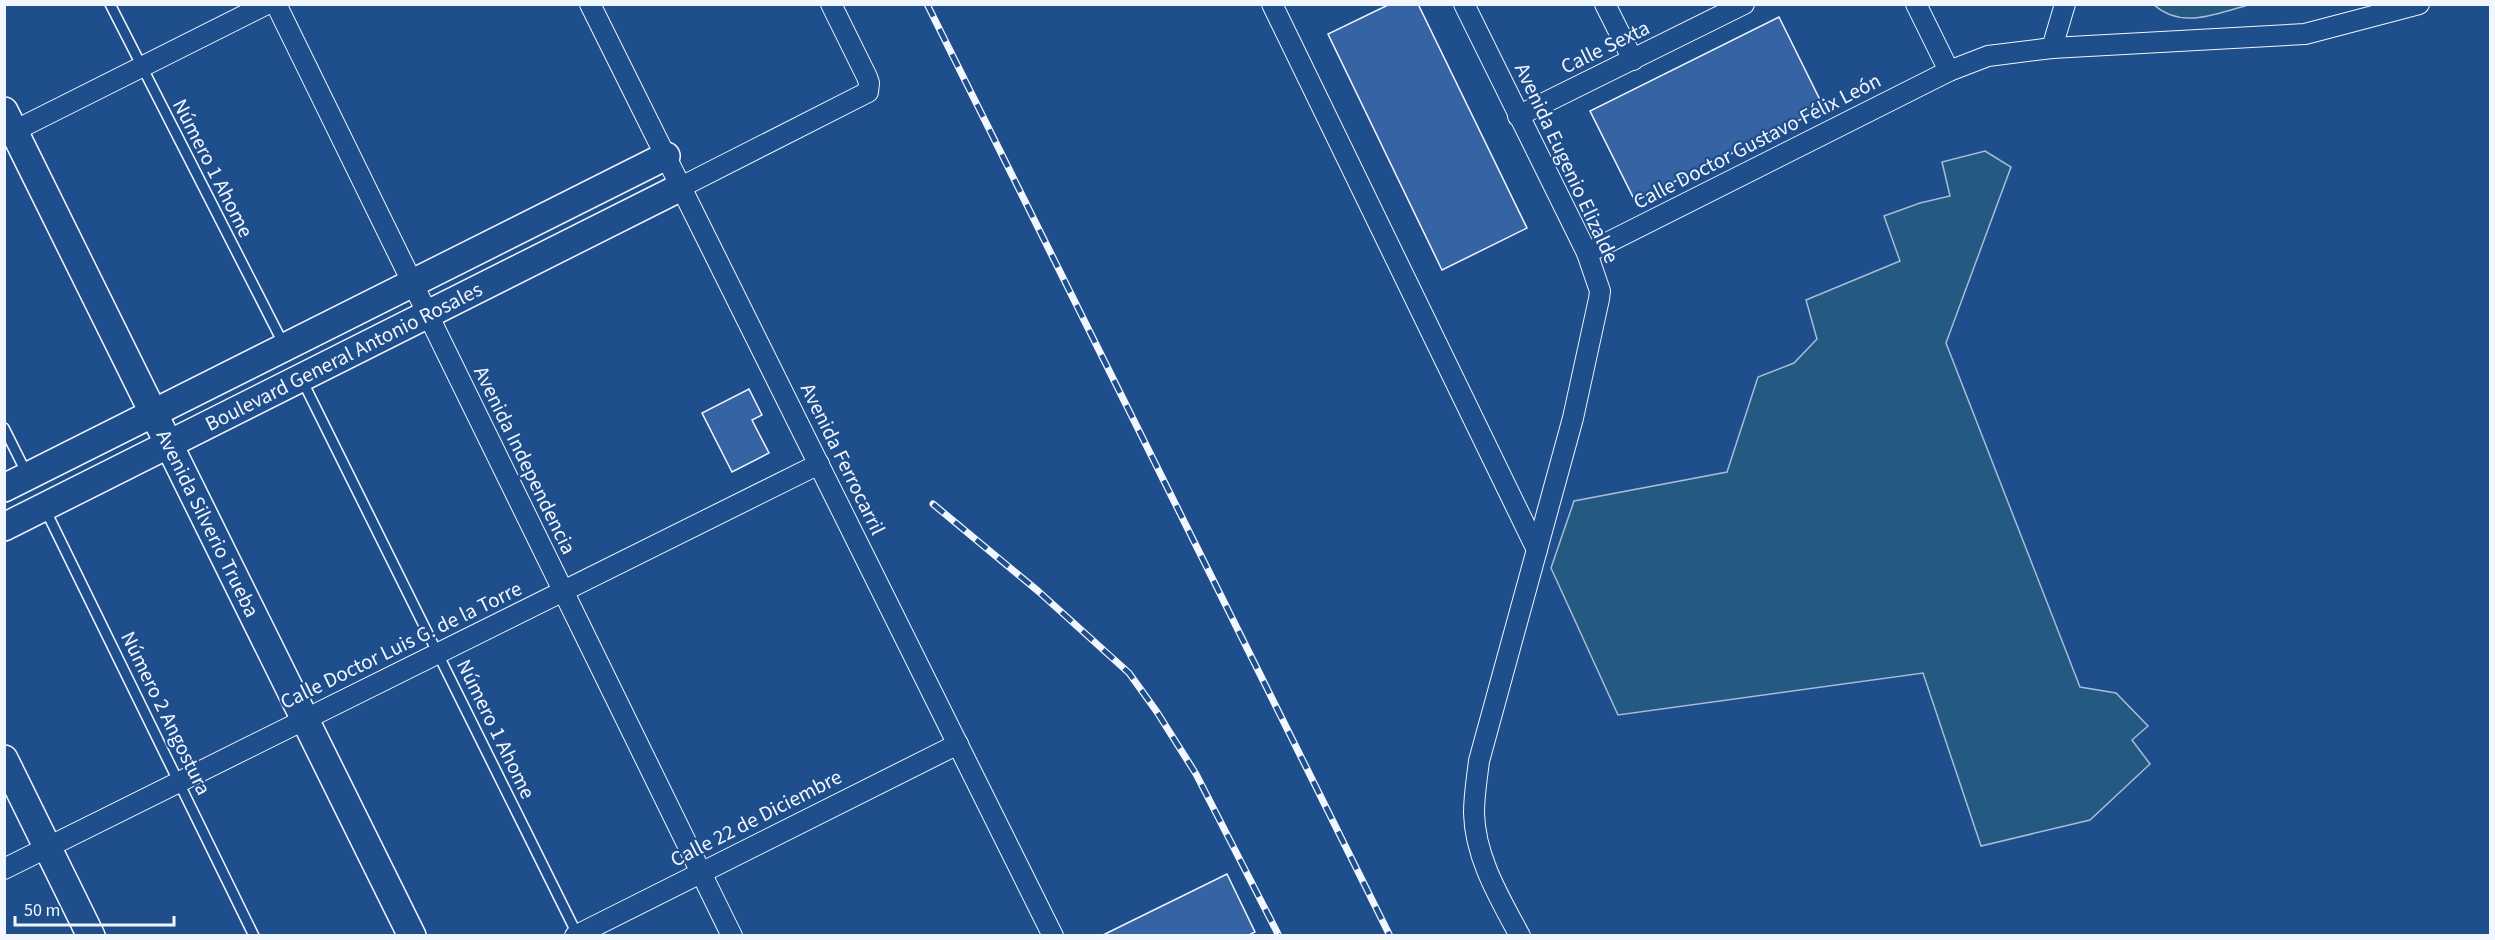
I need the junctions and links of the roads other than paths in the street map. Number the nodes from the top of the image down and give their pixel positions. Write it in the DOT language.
graph roads {
  1 [pos="110,4"];
  2 [pos="267,4"];
  3 [pos="276,4"];
  4 [pos="590,4"];
  5 [pos="831,4"];
  6 [pos="1272,4"];
  7 [pos="1464,4"];
  8 [pos="1605,4"];
  9 [pos="1744,4"];
  10 [pos="1916,4"];
  11 [pos="2065,4"];
  12 [pos="2419,4"];
  13 [pos="2052,48"];
  14 [pos="1633,60"];
  15 [pos="142,67"];
  16 [pos="1949,71"];
  17 [pos="1518,116"];
  18 [pos="8,126"];
  19 [pos="666,156"];
  20 [pos="681,187"];
  21 [pos="1587,253"];
  22 [pos="412,284"];
  23 [pos="427,315"];
  24 [pos="285,347"];
  25 [pos="301,378"];
  26 [pos="154,413"];
  27 [pos="4,428"];
  28 [pos="168,445"];
  29 [pos="819,465"];
  30 [pos="28,476"];
  31 [pos="4,488"];
  32 [pos="44,507"];
  33 [pos="4,527"];
  34 [pos="1537,550"];
  35 [pos="563,591"];
  36 [pos="439,653"];
  37 [pos="305,719"];
  38 [pos="958,744"];
  39 [pos="4,759"];
  40 [pos="180,782"];
  41 [pos="48,847"];
  42 [pos="4,869"];
  43 [pos="701,873"];
  44 [pos="577,935"];
  45 [pos="91,936"];
  46 [pos="254,936"];
  47 [pos="412,936"];
  48 [pos="732,936"];
  49 [pos="1053,936"];
  50 [pos="1520,936"];
  1 -- 15 [label="lane, Número 1 Ahome"];
  2 -- 15 [label="street"];
  3 -- 22 [label="street, Avenida Independencia"];
  4 -- 19 [label="street, Avenida Ferrocarril"];
  5 -- 20 [label="street"];
  6 -- 34 [label="street"];
  7 -- 17 [label="street, Avenida Eugenio Elizalde"];
  8 -- 14 [label="street"];
  9 -- 14 [label="street, Calle Sexta"];
  10 -- 16 [label="street"];
  11 -- 13 [label="street"];
  12 -- 13 [label="street, Calle Doctor Gustavo Félix León"];
  13 -- 16 [label="street, Calle Doctor Gustavo Félix León"];
  14 -- 17 [label="street, Calle Sexta"];
  15 -- 18 [label="street"];
  15 -- 24 [label="lane, Número 1 Ahome"];
  16 -- 21 [label="street, Calle Doctor Gustavo Félix León"];
  17 -- 21 [label="street, Avenida Eugenio Elizalde"];
  18 -- 26 [label="street, Avenida Silverio Trueba"];
  19 -- 20 [label="street, Avenida Ferrocarril"];
  19 -- 22 [label="street, Boulevard General Antonio Rosales"];
  20 -- 23 [label="street, Boulevard General Antonio Rosales"];
  20 -- 29 [label="street, Avenida Ferrocarril"];
  21 -- 34 [label="street, Avenida Eugenio Elizalde"];
  22 -- 23 [label="street, Avenida Independencia"];
  22 -- 24 [label="street, Boulevard General Antonio Rosales"];
  23 -- 25 [label="street, Boulevard General Antonio Rosales"];
  23 -- 35 [label="street, Avenida Independencia"];
  24 -- 26 [label="street, Boulevard General Antonio Rosales"];
  25 -- 28 [label="street, Boulevard General Antonio Rosales"];
  25 -- 36 [label="lane, Número 1 Ahome"];
  26 -- 28 [label="street, Avenida Silverio Trueba"];
  26 -- 30 [label="street, Boulevard General Antonio Rosales"];
  27 -- 30 [label="lane"];
  28 -- 32 [label="street, Boulevard General Antonio Rosales"];
  28 -- 37 [label="street, Avenida Silverio Trueba"];
  29 -- 35 [label="street, Calle Doctor Luis G. de la Torre"];
  29 -- 38 [label="street, Avenida Ferrocarril"];
  30 -- 31 [label="street, Boulevard General Antonio Rosales"];
  32 -- 33 [label="street, Boulevard General Antonio Rosales"];
  32 -- 40 [label="lane, Número 2 Angostura"];
  34 -- 50 [label="street, Avenida Eugenio Elizalde"];
  35 -- 36 [label="street, Calle Doctor Luis G. de la Torre"];
  35 -- 43 [label="street, Avenida Independencia"];
  36 -- 37 [label="street, Calle Doctor Luis G. de la Torre"];
  36 -- 44 [label="lane, Número 1 Ahome"];
  37 -- 40 [label="street, Calle Doctor Luis G. de la Torre"];
  37 -- 47 [label="street, Avenida Silverio Trueba"];
  38 -- 43 [label="street, Calle 22 de Diciembre"];
  38 -- 49 [label="street, Avenida Ferrocarril"];
  39 -- 41 [label="street"];
  40 -- 41 [label="street, Calle Doctor Luis G. de la Torre"];
  40 -- 46 [label="lane, Número 2 Angostura"];
  41 -- 42 [label="street, Calle Doctor Luis G. de la Torre"];
  41 -- 45 [label="street"];
  43 -- 44 [label="street, Calle 22 de Diciembre"];
  43 -- 48 [label="street, Avenida Independencia"];
}
